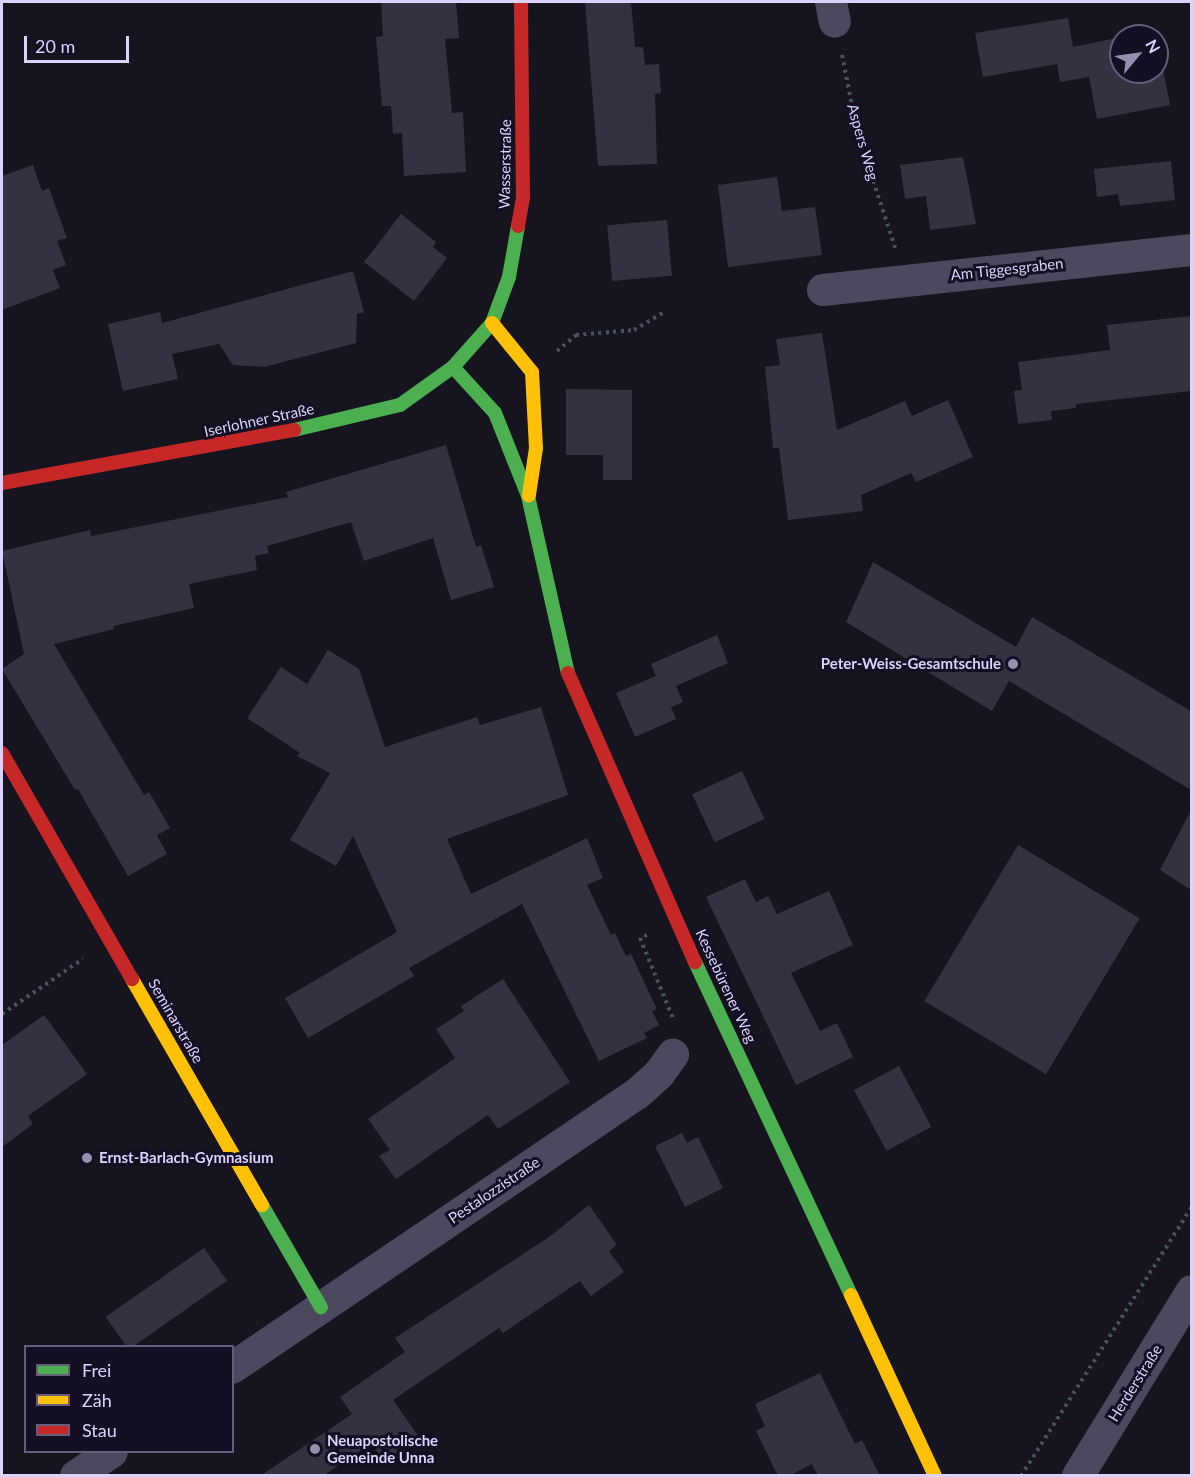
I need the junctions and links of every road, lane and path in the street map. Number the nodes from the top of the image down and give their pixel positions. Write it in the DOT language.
graph roads {
  1 [pos="521,2"];
  2 [pos="833,12"];
  3 [pos="1191,250"];
  4 [pos="906,279"];
  5 [pos="823,290"];
  6 [pos="666,311"];
  7 [pos="492,323"];
  8 [pos="576,335"];
  9 [pos="453,367"];
  10 [pos="2,483"];
  11 [pos="528,496"];
  12 [pos="2,753"];
  13 [pos="111,940"];
  14 [pos="654,967"];
  15 [pos="2,1014"];
  16 [pos="672,1055"];
  17 [pos="1191,1207"];
  18 [pos="1191,1291"];
  19 [pos="321,1307"];
  20 [pos="234,1367"];
  21 [pos="110,1453"];
  22 [pos="76,1476"];
  23 [pos="935,1476"];
  24 [pos="1021,1476"];
  25 [pos="1078,1476"];
  1 -- 7 [label="main road, Wasserstraße"];
  2 -- 4 [label="path, Aspers Weg"];
  3 -- 4 [label="street, Am Tiggesgraben"];
  4 -- 5 [label="street, Am Tiggesgraben"];
  6 -- 8 [label="path"];
  7 -- 9 [label="main road, Iserlohner Straße"];
  7 -- 11 [label="main road, Kessebürener Weg"];
  9 -- 10 [label="main road, Iserlohner Straße"];
  9 -- 11 [label="main road, Kessebürener Weg"];
  11 -- 23 [label="main road, Kessebürener Weg"];
  12 -- 13 [label="main road, Seminarstraße"];
  13 -- 15 [label="path"];
  13 -- 19 [label="main road, Seminarstraße"];
  14 -- 16 [label="path"];
  16 -- 19 [label="street, Pestalozzistraße"];
  17 -- 24 [label="path"];
  18 -- 25 [label="street, Herderstraße"];
  19 -- 20 [label="street, Pestalozzistraße"];
  21 -- 22 [label="street"];
}
